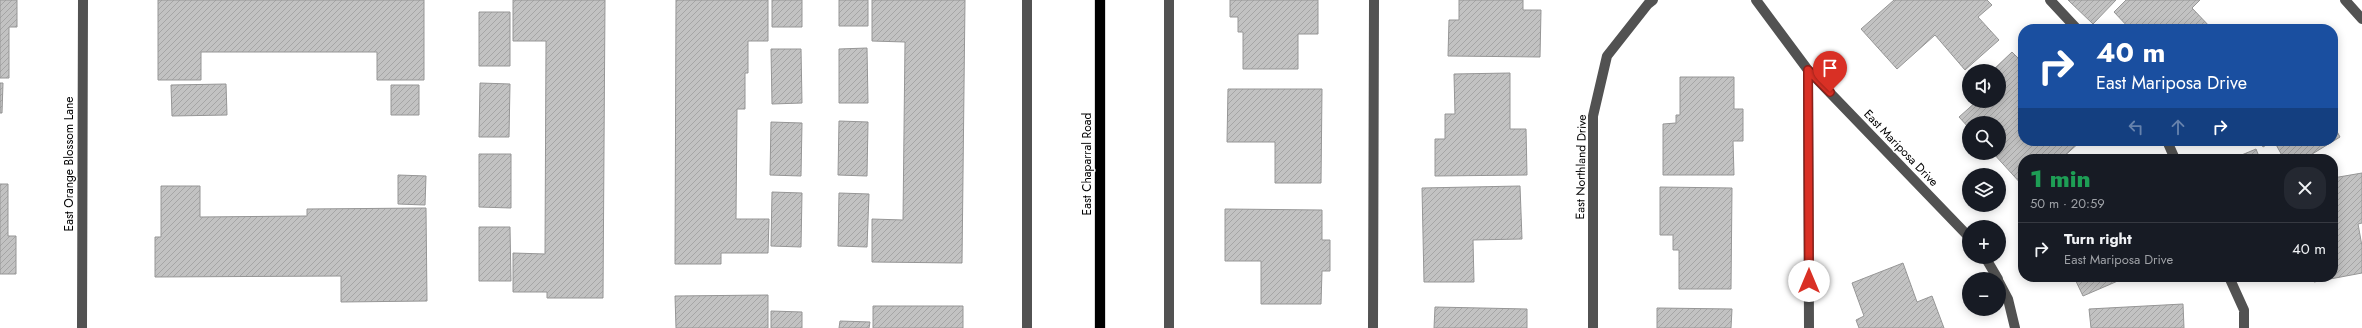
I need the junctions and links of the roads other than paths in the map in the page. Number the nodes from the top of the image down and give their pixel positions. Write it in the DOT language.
graph roads {
  1 [pos="83,0"];
  2 [pos="1027,0"];
  3 [pos="1100,0"];
  4 [pos="1169,0"];
  5 [pos="1374,0"];
  6 [pos="1653,0"];
  7 [pos="1756,0"];
  8 [pos="2050,0"];
  9 [pos="2345,0"];
  10 [pos="2362,20"];
  11 [pos="2072,24"];
  12 [pos="1808,70"];
  13 [pos="1962,230"];
  14 [pos="2231,282"];
  15 [pos="2006,295"];
  16 [pos="82,328"];
  17 [pos="1027,328"];
  18 [pos="1100,328"];
  19 [pos="1169,328"];
  20 [pos="1373,328"];
  21 [pos="1593,328"];
  22 [pos="1809,328"];
  23 [pos="2016,328"];
  24 [pos="2244,328"];
  1 -- 16 [label="street, East Orange Blossom Lane"];
  2 -- 17 [label="street"];
  3 -- 18 [label="main road, East Chaparral Road"];
  4 -- 19 [label="street"];
  5 -- 20 [label="street"];
  6 -- 21 [label="street, East Northland Drive"];
  7 -- 12 [label="street, East Mariposa Drive"];
  8 -- 11 [label="street"];
  9 -- 10 [label="street"];
  12 -- 13 [label="street, East Mariposa Drive"];
  12 -- 22 [label="street"];
  14 -- 24 [label="street"];
  15 -- 23 [label="street"];
}
